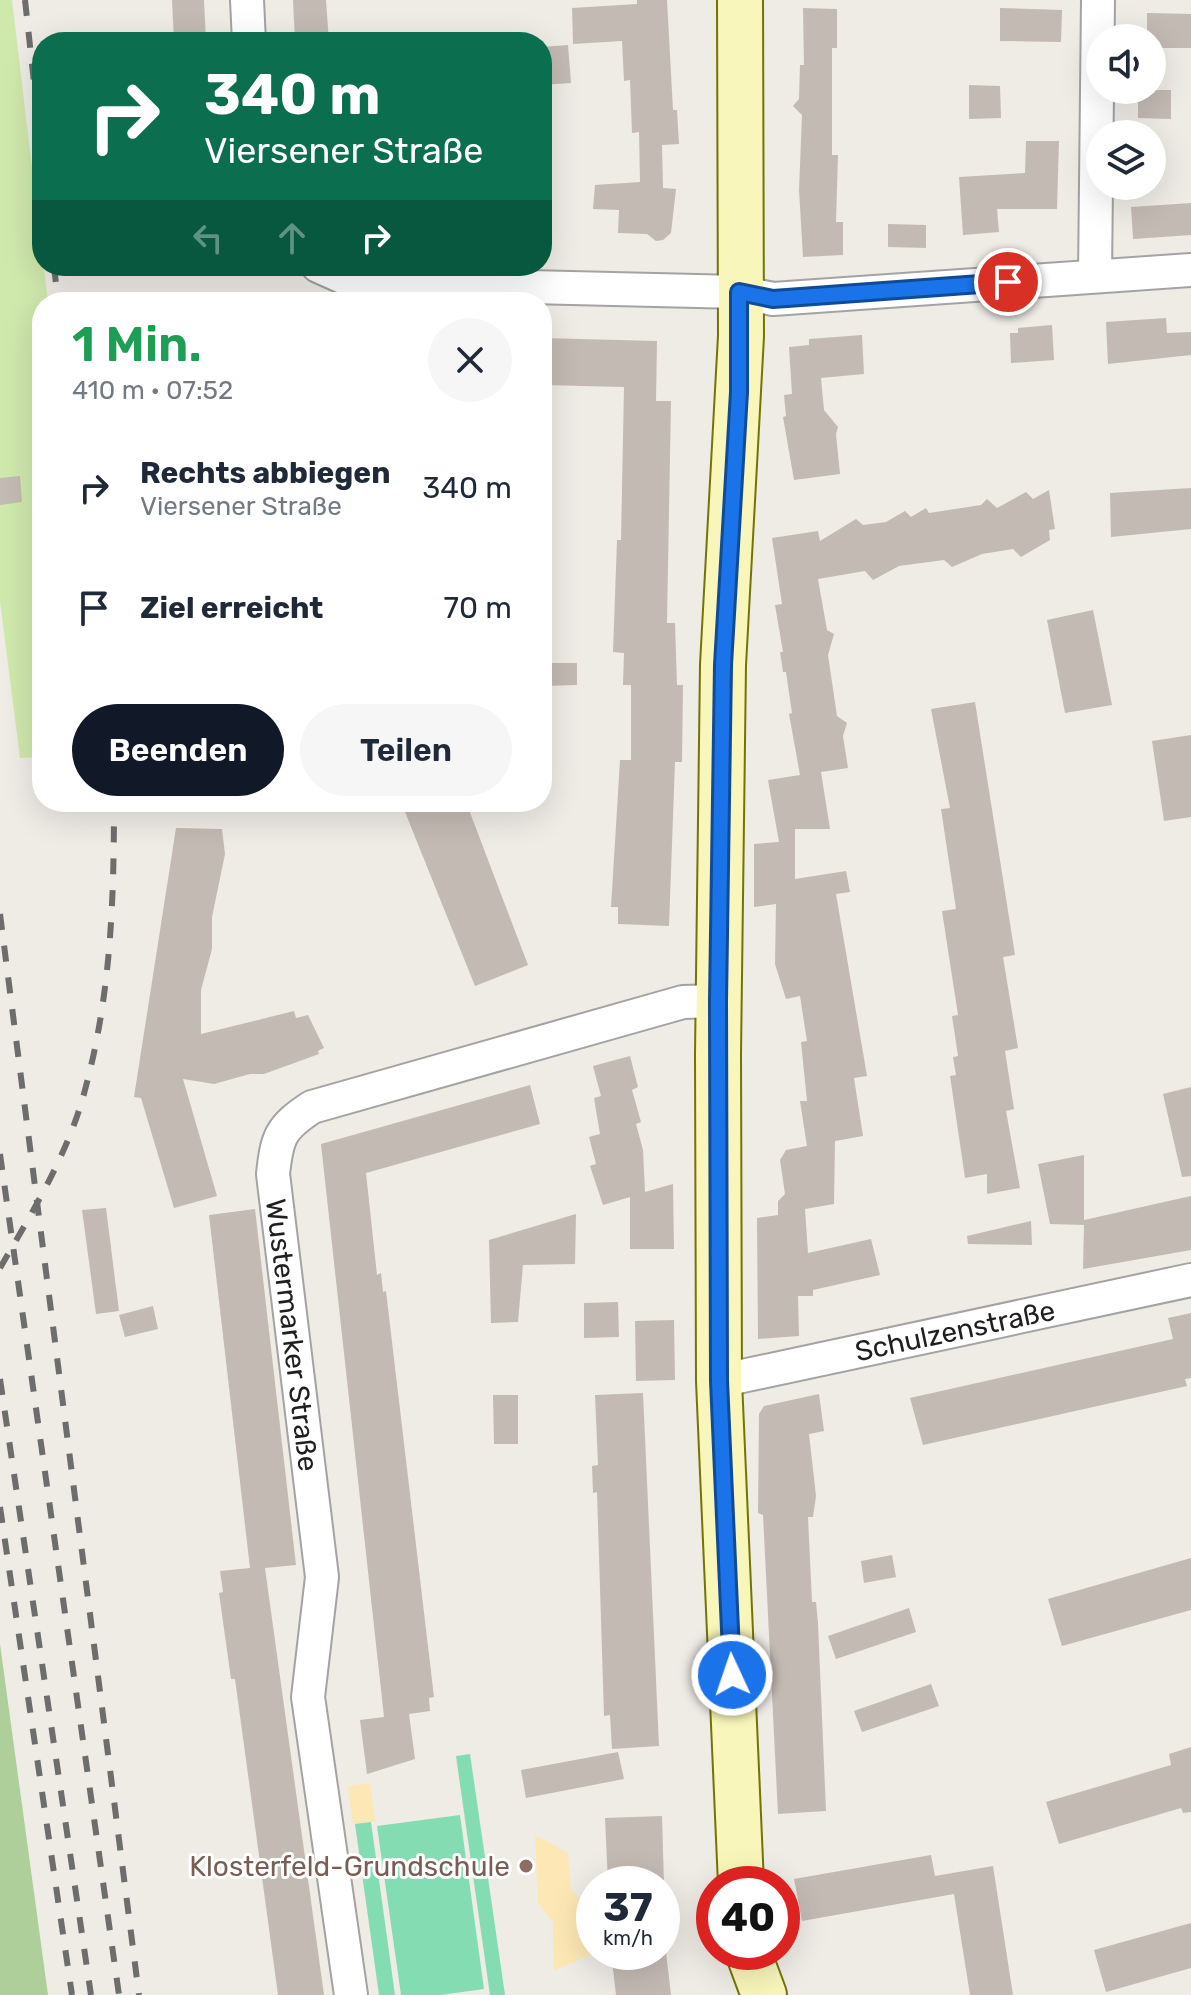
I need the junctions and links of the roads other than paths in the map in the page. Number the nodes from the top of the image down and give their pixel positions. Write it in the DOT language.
graph roads {
  1 [pos="247,0"];
  2 [pos="740,0"];
  3 [pos="1098,0"];
  4 [pos="249,32"];
  5 [pos="1191,270"];
  6 [pos="340,276"];
  7 [pos="1095,276"];
  8 [pos="739,292"];
  9 [pos="718,1001"];
  10 [pos="1191,1280"];
  11 [pos="719,1381"];
  12 [pos="740,1866"];
  13 [pos="740,1970"];
  14 [pos="755,1970"];
  15 [pos="351,1995"];
  16 [pos="737,1995"];
  17 [pos="764,1995"];
  1 -- 4 [label="street"];
  2 -- 8 [label="street"];
  3 -- 7 [label="street"];
  5 -- 7 [label="street"];
  6 -- 8 [label="street"];
  7 -- 8 [label="street"];
  8 -- 9 [label="street"];
  9 -- 11 [label="street"];
  9 -- 15 [label="street, Wustermarker Straße"];
  10 -- 11 [label="street, Schulzenstraße"];
  11 -- 12 [label="street"];
  13 -- 16 [label="street"];
  14 -- 17 [label="street"];
}
